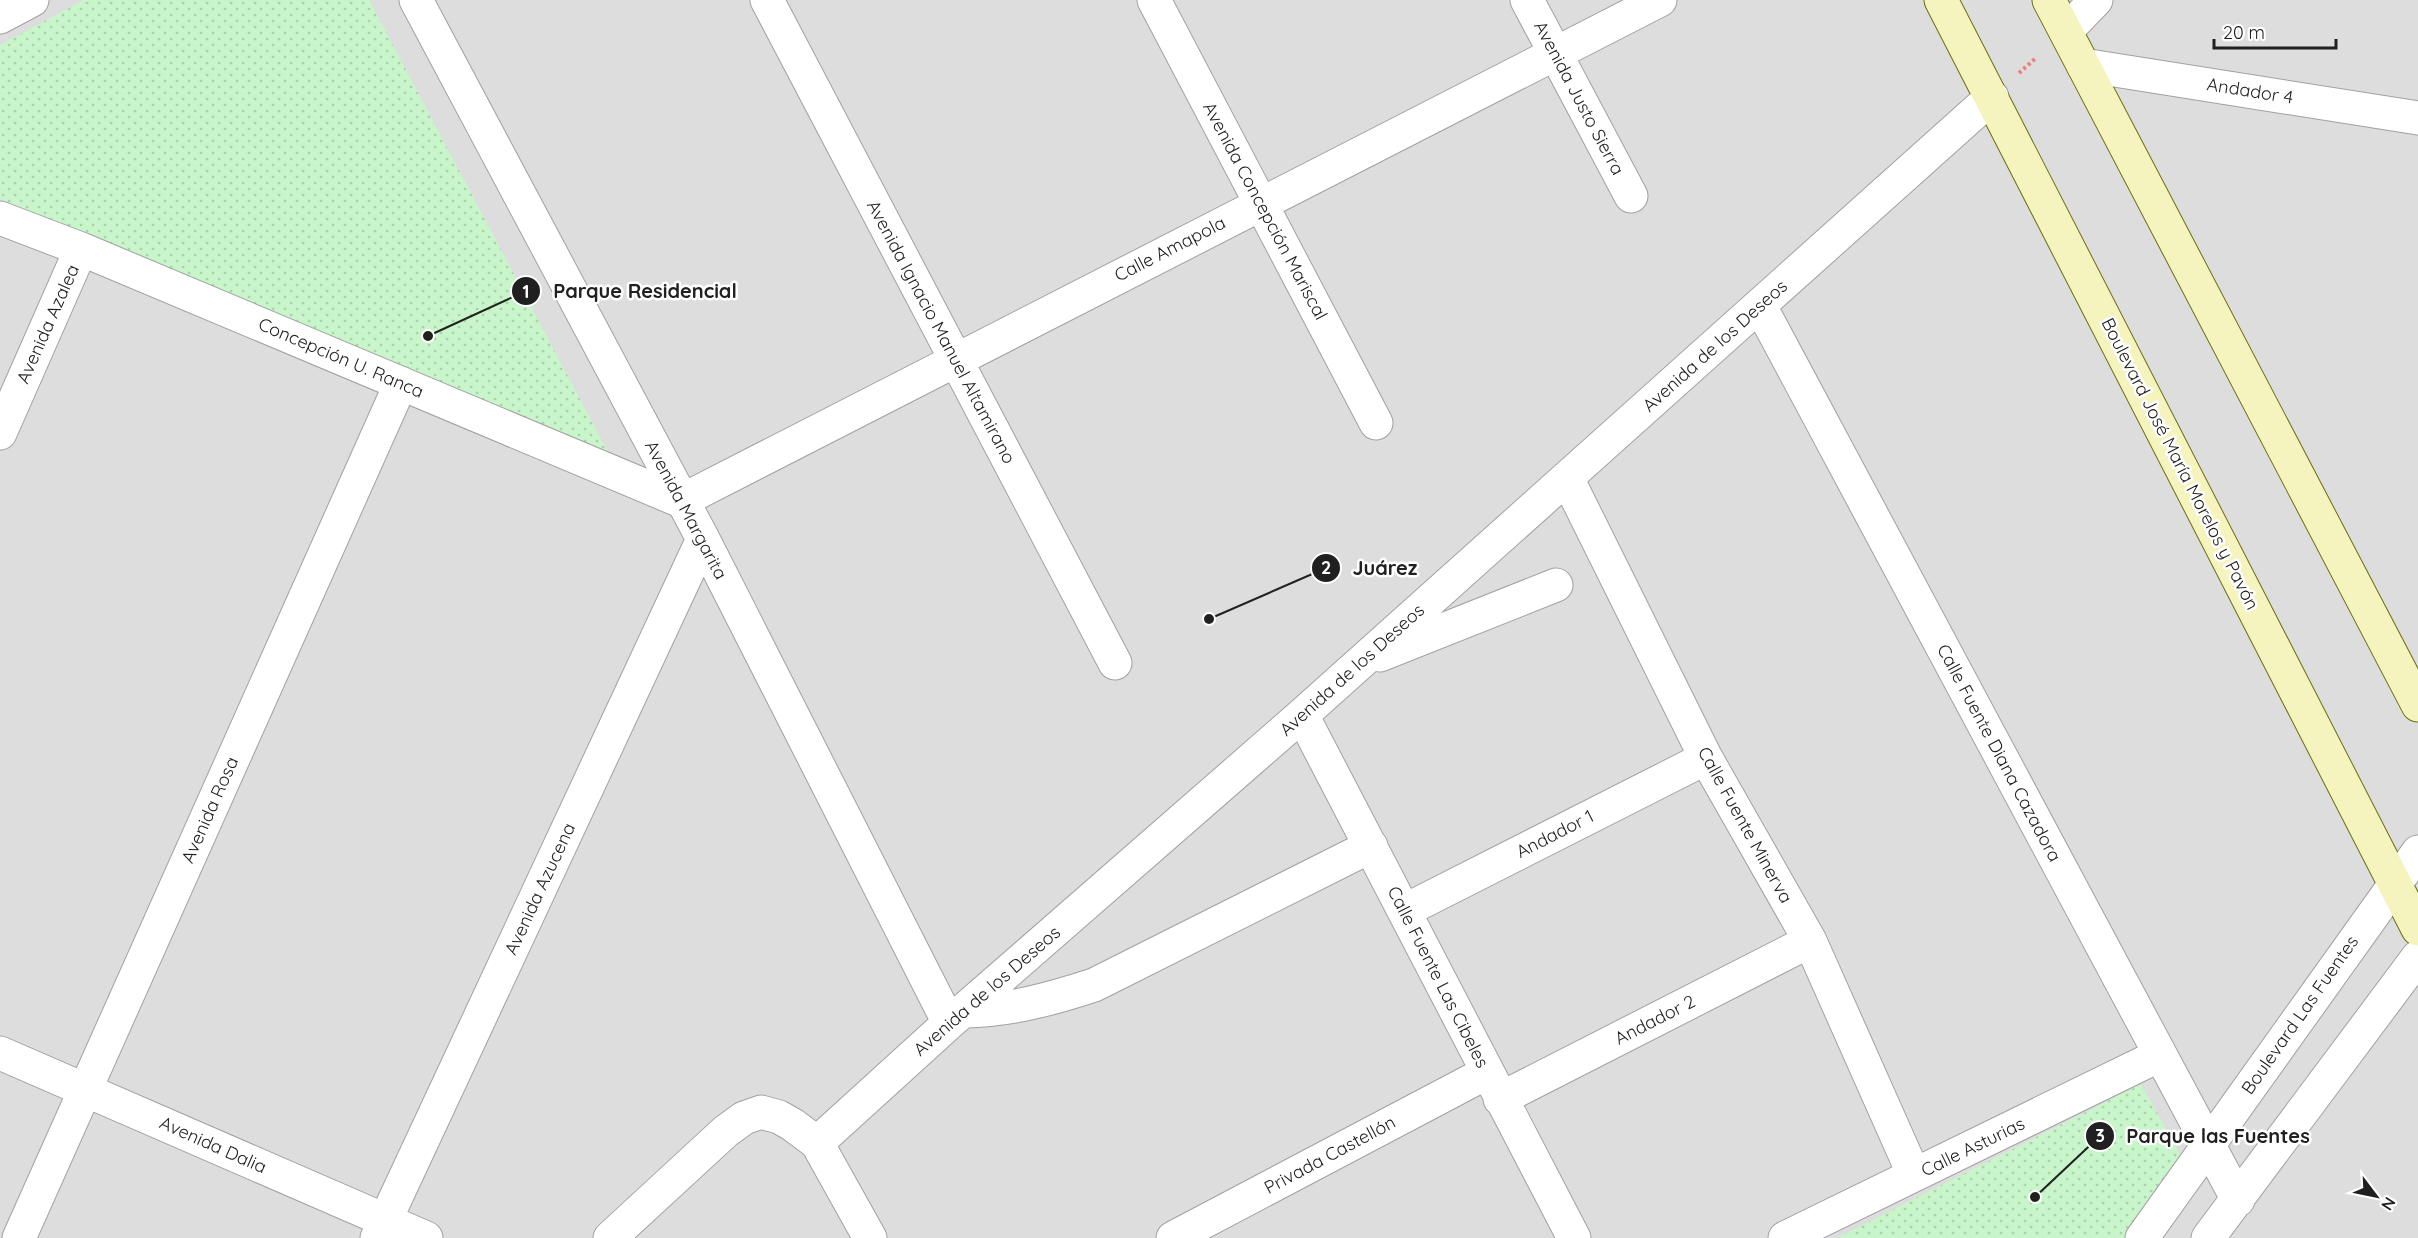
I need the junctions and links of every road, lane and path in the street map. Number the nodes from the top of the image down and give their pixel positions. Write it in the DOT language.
graph roads {
  1 [pos="32,0"];
  2 [pos="416,0"];
  3 [pos="767,0"];
  4 [pos="1154,0"];
  5 [pos="1527,0"];
  6 [pos="1660,0"];
  7 [pos="1941,0"];
  8 [pos="2049,0"];
  9 [pos="2096,0"];
  10 [pos="0,17"];
  11 [pos="2066,31"];
  12 [pos="1555,53"];
  13 [pos="2083,65"];
  14 [pos="1992,97"];
  15 [pos="2418,118"];
  16 [pos="1631,196"];
  17 [pos="1261,203"];
  18 [pos="0,218"];
  19 [pos="81,249"];
  20 [pos="1760,306"];
  21 [pos="955,359"];
  22 [pos="401,383"];
  23 [pos="1376,423"];
  24 [pos="0,433"];
  25 [pos="1567,478"];
  26 [pos="681,501"];
  27 [pos="703,539"];
  28 [pos="1556,585"];
  29 [pos="1115,663"];
  30 [pos="1357,664"];
  31 [pos="2418,705"];
  32 [pos="1302,715"];
  33 [pos="1706,758"];
  34 [pos="1371,846"];
  35 [pos="2418,852"];
  36 [pos="2395,883"];
  37 [pos="1404,910"];
  38 [pos="2418,928"];
  39 [pos="1810,942"];
  40 [pos="2418,957"];
  41 [pos="957,1017"];
  42 [pos="0,1053"];
  43 [pos="2160,1055"];
  44 [pos="1493,1086"];
  45 [pos="85,1090"];
  46 [pos="817,1143"];
  47 [pos="2208,1144"];
  48 [pos="1914,1175"];
  49 [pos="2238,1200"];
  50 [pos="381,1229"];
  51 [pos="2217,1234"];
  52 [pos="19,1238"];
  53 [pos="426,1238"];
  54 [pos="610,1238"];
  55 [pos="870,1238"];
  56 [pos="1173,1238"];
  57 [pos="1574,1238"];
  58 [pos="1785,1238"];
  59 [pos="2142,1238"];
  1 -- 10 [label="street"];
  2 -- 26 [label="street, Avenida Margarita"];
  3 -- 21 [label="street, Avenida Ignacio Manuel Altamirano"];
  4 -- 17 [label="street, Avenida Concepción Mariscal"];
  5 -- 12 [label="street, Avenida Justo Sierra"];
  6 -- 12 [label="street, Calle Amapola"];
  7 -- 14 [label="main road, Boulevard José María Morelos y Pavón"];
  8 -- 11 [label="main road"];
  9 -- 11 [label="street"];
  11 -- 13 [label="main road"];
  11 -- 14 [label="path"];
  12 -- 16 [label="street, Avenida Justo Sierra"];
  12 -- 17 [label="street, Calle Amapola"];
  13 -- 15 [label="street, Andador 4"];
  13 -- 31 [label="main road"];
  14 -- 20 [label="street, Avenida de los Deseos"];
  14 -- 36 [label="main road, Boulevard José María Morelos y Pavón"];
  17 -- 21 [label="street, Calle Amapola"];
  17 -- 23 [label="street, Avenida Concepción Mariscal"];
  18 -- 19 [label="street, Concepción U. Ranca"];
  19 -- 22 [label="street, Concepción U. Ranca"];
  19 -- 24 [label="street, Avenida Azalea"];
  20 -- 25 [label="street, Avenida de los Deseos"];
  20 -- 43 [label="street, Calle Fuente Diana Cazadora"];
  21 -- 26 [label="street, Calle Amapola"];
  21 -- 29 [label="street, Avenida Ignacio Manuel Altamirano"];
  22 -- 26 [label="street, Concepción U. Ranca"];
  22 -- 45 [label="street, Avenida Rosa"];
  25 -- 30 [label="street, Avenida de los Deseos"];
  25 -- 33 [label="street, Calle Fuente Minerva"];
  26 -- 27 [label="street, Avenida Margarita"];
  27 -- 41 [label="street, Avenida Margarita"];
  27 -- 50 [label="street, Avenida Azucena"];
  28 -- 30 [label="street"];
  30 -- 32 [label="street, Avenida de los Deseos"];
  32 -- 34 [label="street, Calle Fuente Las Cibeles"];
  32 -- 41 [label="street, Avenida de los Deseos"];
  33 -- 37 [label="street, Andador 1"];
  33 -- 39 [label="street, Calle Fuente Minerva"];
  34 -- 37 [label="street, Calle Fuente Las Cibeles"];
  34 -- 41 [label="street"];
  35 -- 36 [label="street, Boulevard Las Fuentes"];
  36 -- 38 [label="main road, Boulevard José María Morelos y Pavón"];
  36 -- 47 [label="street, Boulevard Las Fuentes"];
  37 -- 44 [label="street, Calle Fuente Las Cibeles"];
  39 -- 44 [label="street, Andador 2"];
  39 -- 48 [label="street, Calle Fuente Minerva"];
  40 -- 49 [label="street"];
  41 -- 46 [label="street, Avenida de los Deseos"];
  42 -- 45 [label="street, Avenida Dalia"];
  43 -- 47 [label="street, Calle Fuente Diana Cazadora"];
  43 -- 48 [label="street, Calle Asturias"];
  44 -- 56 [label="street, Privada Castellón"];
  44 -- 57 [label="street, Calle Fuente Las Cibeles"];
  45 -- 50 [label="street, Avenida Dalia"];
  45 -- 52 [label="street, Avenida Rosa"];
  46 -- 54 [label="street"];
  46 -- 55 [label="street"];
  47 -- 49 [label="street, Calle Fuente Diana Cazadora"];
  47 -- 59 [label="street, Boulevard Las Fuentes"];
  48 -- 58 [label="street, Calle Asturias"];
  49 -- 51 [label="street"];
  50 -- 53 [label="street, Avenida Dalia"];
}
